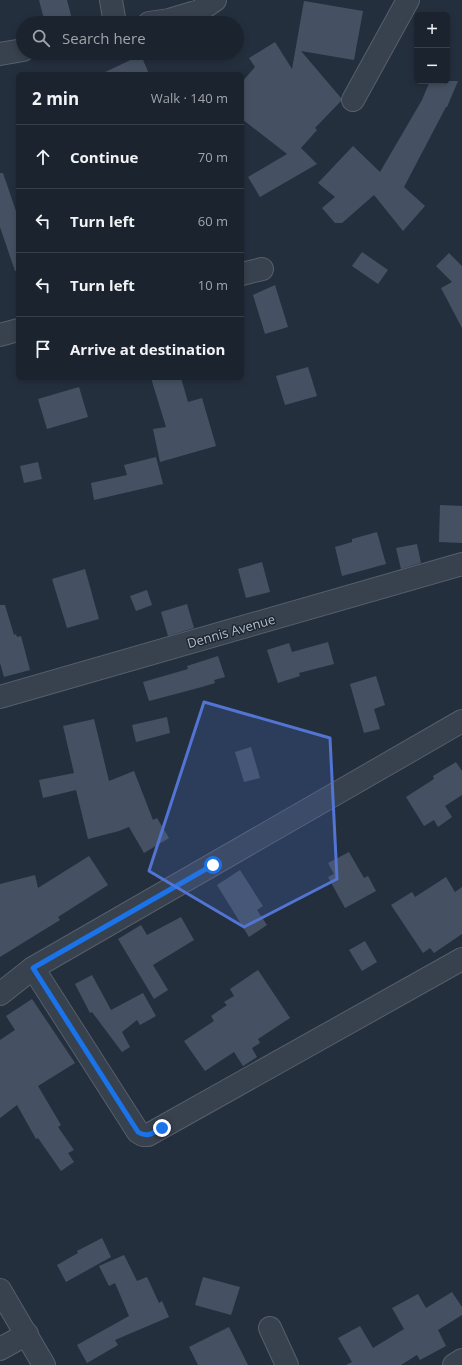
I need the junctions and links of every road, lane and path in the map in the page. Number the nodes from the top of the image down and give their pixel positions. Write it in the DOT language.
graph roads {
  1 [pos="111,0"];
  2 [pos="216,0"];
  3 [pos="408,0"];
  4 [pos="114,16"];
  5 [pos="182,16"];
  6 [pos="16,51"];
  7 [pos="0,54"];
  8 [pos="353,100"];
  9 [pos="16,331"];
  10 [pos="0,335"];
  11 [pos="462,564"];
  12 [pos="0,698"];
  13 [pos="462,721"];
  14 [pos="462,959"];
  15 [pos="33,968"];
  16 [pos="0,994"];
  17 [pos="0,1290"];
  18 [pos="270,1328"];
  19 [pos="27,1334"];
  20 [pos="0,1349"];
  21 [pos="462,1360"];
  22 [pos="44,1365"];
  23 [pos="287,1365"];
  24 [pos="454,1365"];
  1 -- 4 [label="street"];
  2 -- 5 [label="street"];
  3 -- 8 [label="street"];
  6 -- 7 [label="street"];
  9 -- 10 [label="street"];
  11 -- 12 [label="street, Dennis Avenue"];
  13 -- 15 [label="street"];
  14 -- 15 [label="street"];
  15 -- 16 [label="street"];
  17 -- 19 [label="street"];
  18 -- 23 [label="street"];
  19 -- 20 [label="street"];
  19 -- 22 [label="street"];
  21 -- 24 [label="street"];
}
